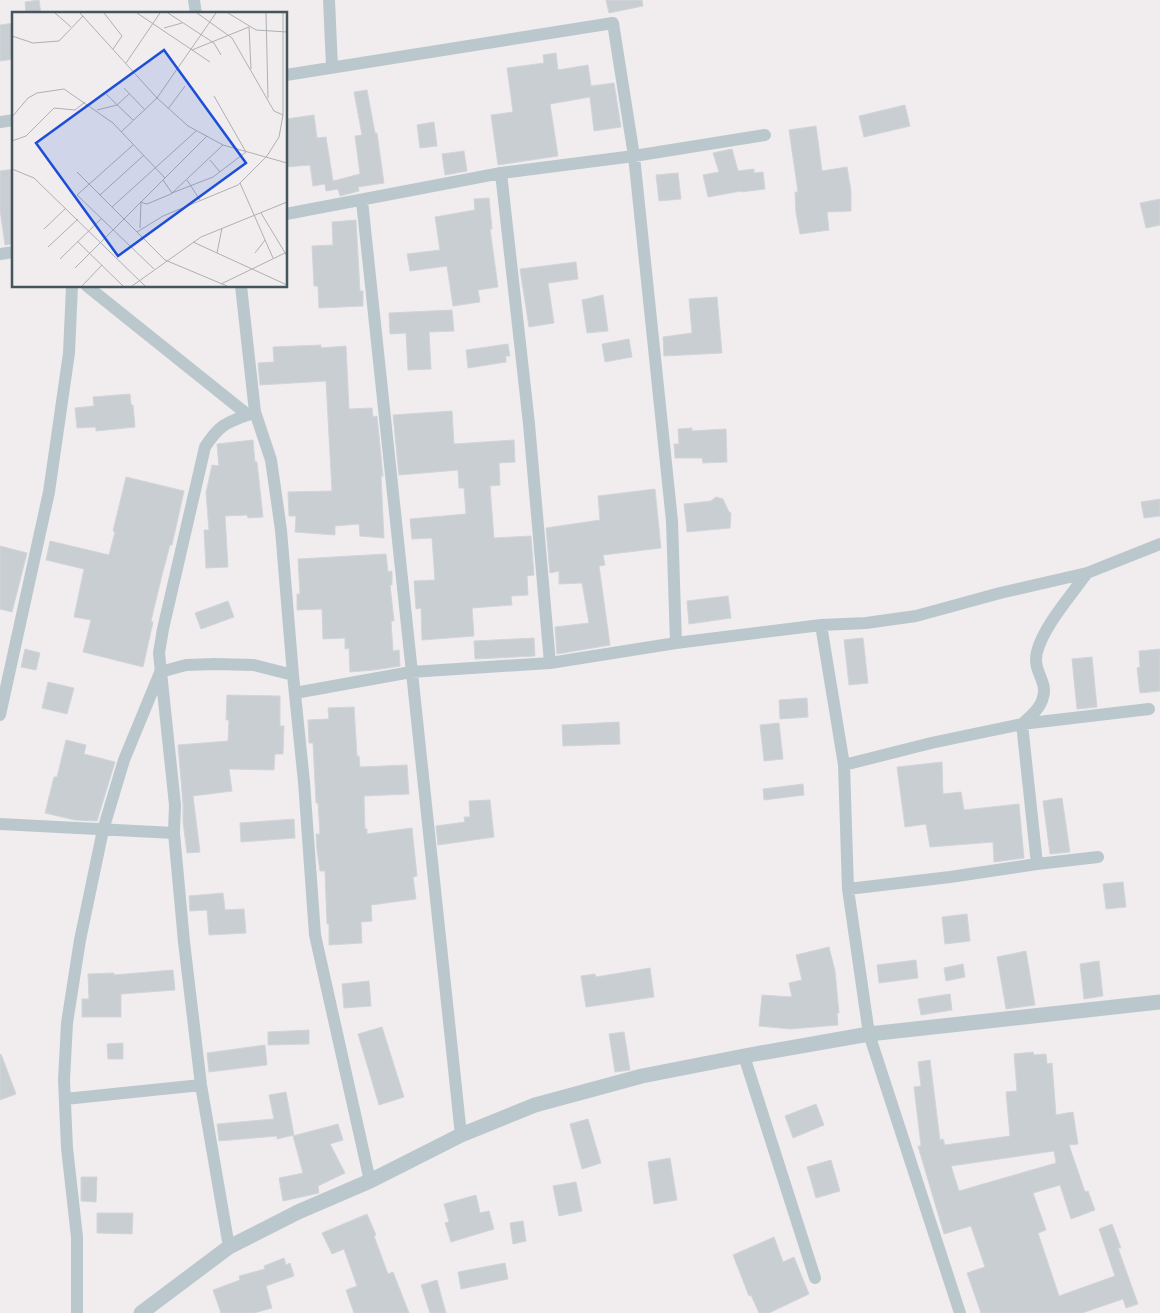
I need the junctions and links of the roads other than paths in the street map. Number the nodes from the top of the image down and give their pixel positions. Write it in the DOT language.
graph roads {
  1 [pos="329,0"];
  2 [pos="332,67"];
  3 [pos="288,75"];
  4 [pos="765,135"];
  5 [pos="634,156"];
  6 [pos="501,173"];
  7 [pos="362,201"];
  8 [pos="288,214"];
  9 [pos="72,288"];
  10 [pos="90,288"];
  11 [pos="241,288"];
  12 [pos="252,414"];
  13 [pos="1160,544"];
  14 [pos="1087,573"];
  15 [pos="821,625"];
  16 [pos="676,643"];
  17 [pos="550,663"];
  18 [pos="160,672"];
  19 [pos="411,672"];
  20 [pos="292,675"];
  21 [pos="295,693"];
  22 [pos="1149,708"];
  23 [pos="0,715"];
  24 [pos="1022,724"];
  25 [pos="844,765"];
  26 [pos="0,824"];
  27 [pos="103,830"];
  28 [pos="174,833"];
  29 [pos="1098,857"];
  30 [pos="1037,864"];
  31 [pos="848,889"];
  32 [pos="1160,1002"];
  33 [pos="869,1034"];
  34 [pos="744,1056"];
  35 [pos="200,1085"];
  36 [pos="65,1099"];
  37 [pos="461,1135"];
  38 [pos="370,1181"];
  39 [pos="230,1247"];
  40 [pos="815,1278"];
  41 [pos="77,1313"];
  42 [pos="141,1313"];
  43 [pos="960,1313"];
  1 -- 2 [label="street"];
  2 -- 3 [label="street"];
  2 -- 5 [label="street"];
  4 -- 5 [label="street"];
  5 -- 6 [label="street"];
  5 -- 16 [label="street"];
  6 -- 7 [label="street"];
  6 -- 17 [label="street"];
  7 -- 8 [label="street"];
  7 -- 19 [label="street"];
  9 -- 23 [label="street"];
  10 -- 12 [label="street"];
  11 -- 12 [label="street"];
  12 -- 18 [label="street"];
  12 -- 20 [label="street"];
  13 -- 14 [label="street"];
  14 -- 15 [label="street"];
  14 -- 24 [label="street"];
  15 -- 16 [label="street"];
  15 -- 25 [label="street"];
  16 -- 17 [label="street"];
  17 -- 19 [label="street"];
  18 -- 20 [label="street"];
  18 -- 27 [label="street"];
  18 -- 28 [label="street"];
  19 -- 21 [label="street"];
  19 -- 37 [label="street"];
  20 -- 21 [label="street"];
  21 -- 38 [label="street"];
  22 -- 24 [label="street"];
  24 -- 25 [label="street"];
  24 -- 30 [label="street"];
  25 -- 31 [label="street"];
  26 -- 27 [label="street"];
  27 -- 28 [label="street"];
  27 -- 36 [label="street"];
  28 -- 35 [label="street"];
  29 -- 30 [label="street"];
  30 -- 31 [label="street"];
  31 -- 33 [label="street"];
  32 -- 33 [label="street"];
  33 -- 34 [label="street"];
  33 -- 43 [label="street"];
  34 -- 37 [label="street"];
  34 -- 40 [label="street"];
  35 -- 36 [label="street"];
  35 -- 39 [label="street"];
  36 -- 41 [label="street"];
  37 -- 38 [label="street"];
  38 -- 39 [label="street"];
  39 -- 42 [label="street"];
}
